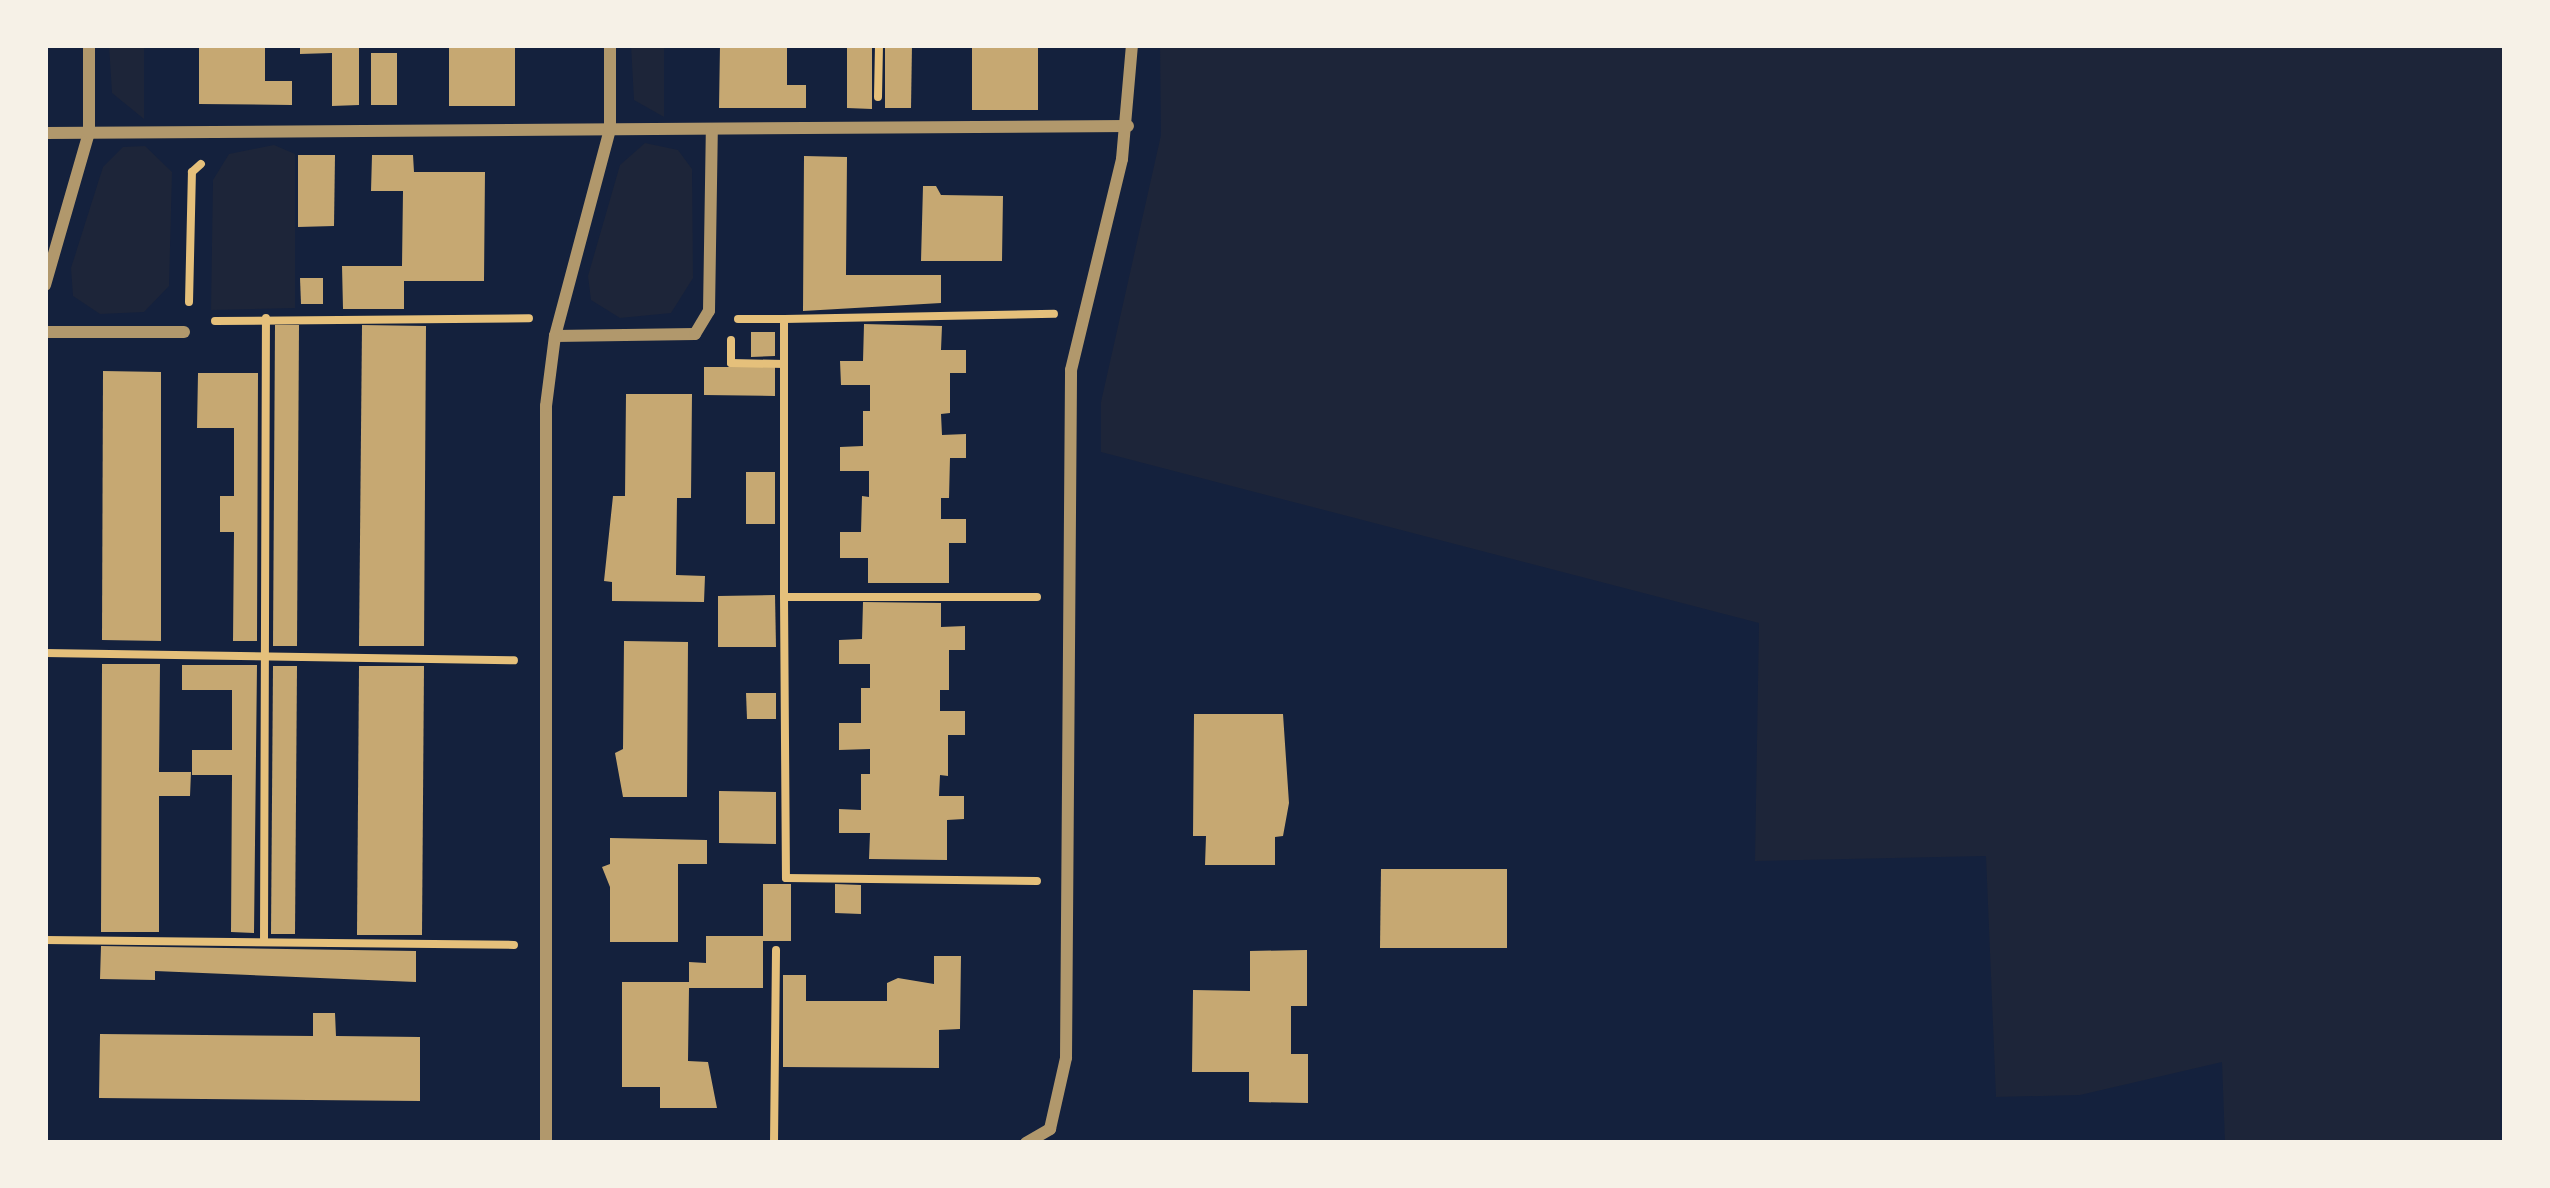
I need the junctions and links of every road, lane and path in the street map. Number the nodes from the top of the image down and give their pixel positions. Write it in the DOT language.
graph roads {
  1 [pos="89,45"];
  2 [pos="610,45"];
  3 [pos="879,45"];
  4 [pos="1132,45"];
  5 [pos="1128,126"];
  6 [pos="878,128"];
  7 [pos="712,129"];
  8 [pos="610,130"];
  9 [pos="221,132"];
  10 [pos="45,133"];
  11 [pos="89,133"];
  12 [pos="45,285"];
  13 [pos="1082,313"];
  14 [pos="266,318"];
  15 [pos="732,319"];
  16 [pos="45,332"];
  17 [pos="184,332"];
  18 [pos="555,336"];
  19 [pos="784,364"];
  20 [pos="784,596"];
  21 [pos="1069,597"];
  22 [pos="45,653"];
  23 [pos="264,657"];
  24 [pos="546,660"];
  25 [pos="1067,881"];
  26 [pos="45,940"];
  27 [pos="264,942"];
  28 [pos="546,946"];
  29 [pos="776,950"];
  30 [pos="546,1143"];
  31 [pos="774,1143"];
  32 [pos="1026,1143"];
  1 -- 11 [label="street"];
  2 -- 8 [label="street"];
  3 -- 6 [label="path"];
  4 -- 5 [label="street"];
  5 -- 6 [label="street"];
  5 -- 13 [label="street"];
  6 -- 7 [label="street"];
  7 -- 8 [label="street"];
  7 -- 18 [label="street"];
  8 -- 9 [label="street"];
  8 -- 18 [label="street"];
  9 -- 11 [label="street"];
  9 -- 17 [label="path"];
  10 -- 11 [label="street"];
  11 -- 12 [label="street"];
  13 -- 19 [label="path"];
  13 -- 21 [label="street"];
  14 -- 17 [label="path"];
  14 -- 18 [label="path"];
  14 -- 23 [label="path"];
  15 -- 19 [label="path"];
  16 -- 17 [label="street"];
  18 -- 24 [label="street"];
  19 -- 20 [label="path"];
  20 -- 21 [label="path"];
  20 -- 25 [label="path"];
  21 -- 25 [label="street"];
  22 -- 23 [label="path"];
  23 -- 24 [label="path"];
  23 -- 27 [label="path"];
  24 -- 28 [label="street"];
  25 -- 32 [label="street"];
  26 -- 27 [label="path"];
  27 -- 28 [label="path"];
  28 -- 30 [label="street"];
  29 -- 31 [label="path"];
}
